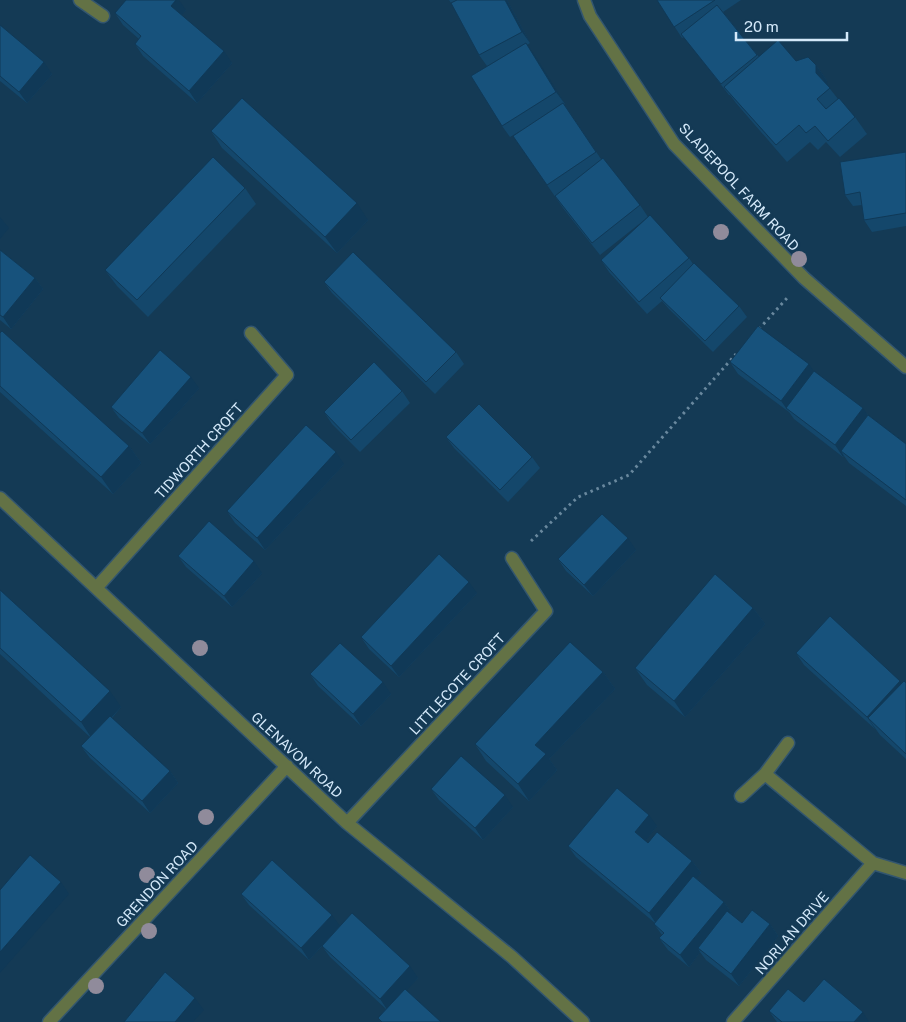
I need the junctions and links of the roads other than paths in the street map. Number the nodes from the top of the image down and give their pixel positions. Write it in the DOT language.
graph roads {
  1 [pos="80,0"];
  2 [pos="584,0"];
  3 [pos="103,16"];
  4 [pos="251,333"];
  5 [pos="906,368"];
  6 [pos="0,498"];
  7 [pos="512,558"];
  8 [pos="97,588"];
  9 [pos="788,743"];
  10 [pos="287,766"];
  11 [pos="765,774"];
  12 [pos="741,796"];
  13 [pos="348,823"];
  14 [pos="873,863"];
  15 [pos="906,873"];
  16 [pos="49,1022"];
  17 [pos="583,1022"];
  18 [pos="733,1022"];
  1 -- 3 [label="street"];
  2 -- 5 [label="street, SLADEPOOL FARM ROAD"];
  4 -- 8 [label="street, TIDWORTH CROFT"];
  6 -- 8 [label="street, GLENAVON ROAD"];
  7 -- 13 [label="street, LITTLECOTE CROFT"];
  8 -- 10 [label="street, GLENAVON ROAD"];
  9 -- 11 [label="street"];
  10 -- 13 [label="street, GLENAVON ROAD"];
  10 -- 16 [label="street, GRENDON ROAD"];
  11 -- 12 [label="street"];
  11 -- 14 [label="street"];
  13 -- 17 [label="street, GLENAVON ROAD"];
  14 -- 15 [label="street"];
  14 -- 18 [label="street, NORLAN DRIVE"];
}
